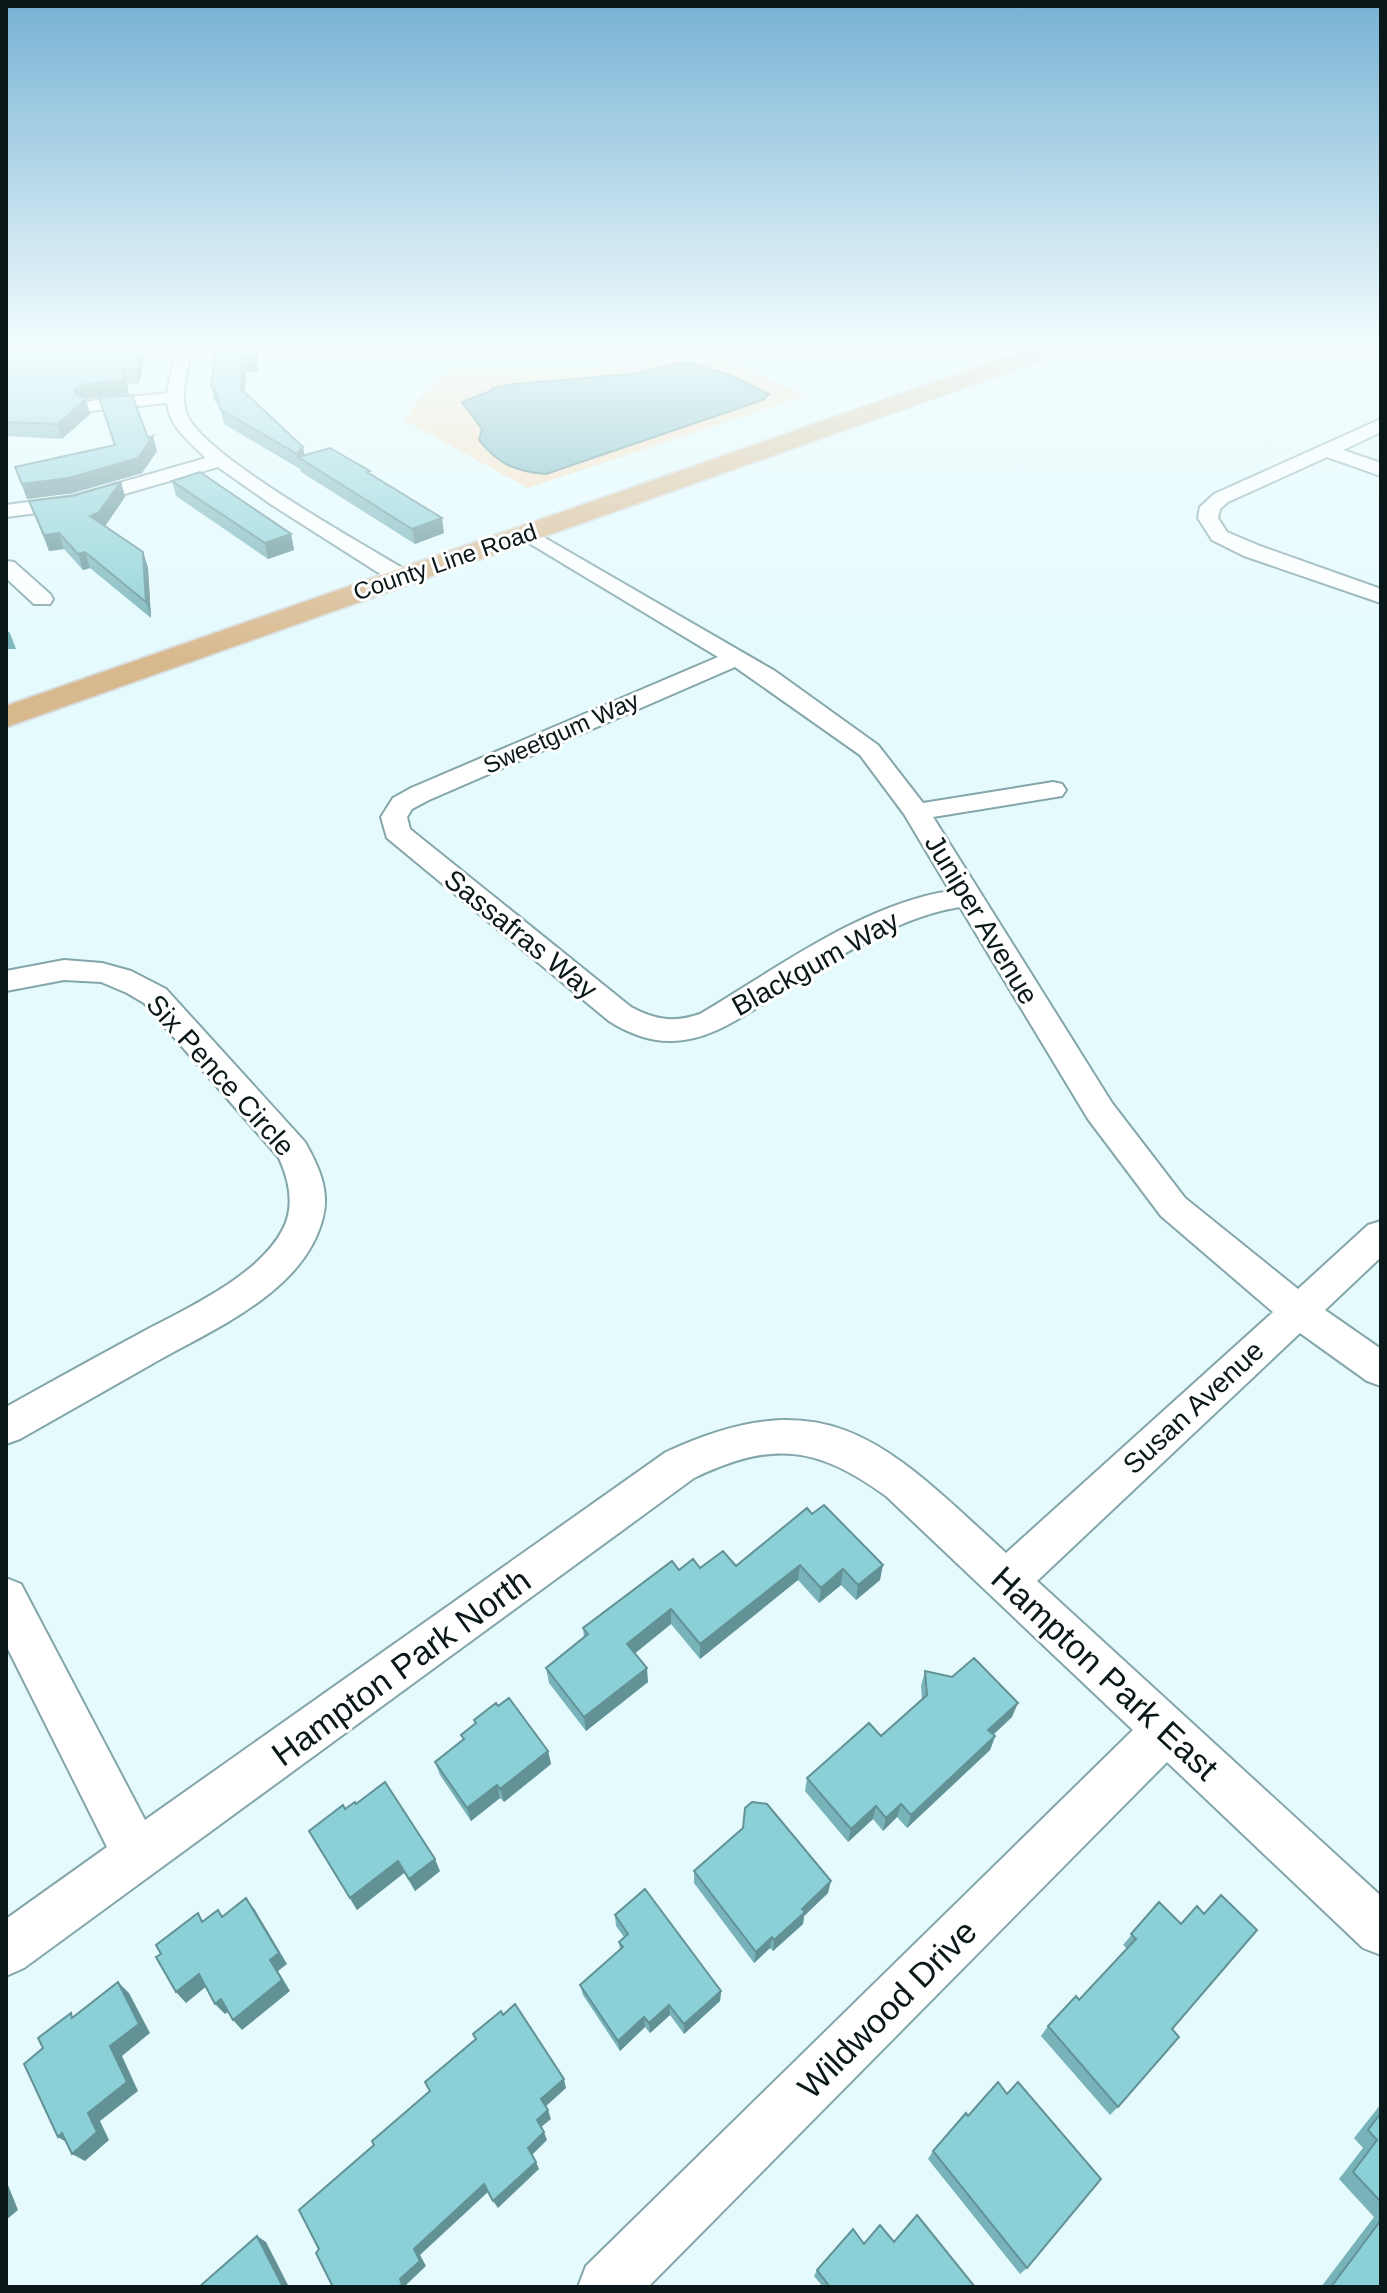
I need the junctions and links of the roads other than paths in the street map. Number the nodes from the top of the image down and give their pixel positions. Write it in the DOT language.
graph roads {
  1 [pos="210,451"];
  2 [pos="760,451"];
  3 [pos="1324,451"];
  4 [pos="1329,451"];
  5 [pos="220,460"];
  6 [pos="1381,470"];
  7 [pos="6,511"];
  8 [pos="526,533"];
  9 [pos="6,567"];
  10 [pos="401,577"];
  11 [pos="1381,596"];
  12 [pos="42,599"];
  13 [pos="735,658"];
  14 [pos="6,717"];
  15 [pos="1053,790"];
  16 [pos="916,812"];
  17 [pos="394,817"];
  18 [pos="968,897"];
  19 [pos="6,981"];
  20 [pos="663,1032"];
  21 [pos="1381,1235"];
  22 [pos="1297,1310"];
  23 [pos="1381,1370"];
  24 [pos="6,1427"];
  25 [pos="814,1438"];
  26 [pos="1007,1580"];
  27 [pos="6,1599"];
  28 [pos="1166,1730"];
  29 [pos="138,1857"];
  30 [pos="1381,1930"];
  31 [pos="6,1950"];
  32 [pos="607,2287"];
  1 -- 5 [label="street"];
  2 -- 8 [label="main road, County Line Road"];
  3 -- 11 [label="street"];
  4 -- 6 [label="street"];
  5 -- 7 [label="street"];
  5 -- 10 [label="street"];
  8 -- 10 [label="main road, County Line Road"];
  8 -- 13 [label="street, Juniper Avenue"];
  9 -- 12 [label="street"];
  10 -- 14 [label="main road, County Line Road"];
  13 -- 16 [label="street, Juniper Avenue"];
  13 -- 17 [label="street, Sweetgum Way"];
  15 -- 16 [label="street"];
  16 -- 18 [label="street, Juniper Avenue"];
  17 -- 20 [label="street, Sassafras Way"];
  18 -- 20 [label="street, Blackgum Way"];
  18 -- 22 [label="street, Juniper Avenue"];
  19 -- 24 [label="street, Six Pence Circle"];
  21 -- 22 [label="street, Susan Avenue"];
  22 -- 23 [label="street, Juniper Avenue"];
  22 -- 26 [label="street, Susan Avenue"];
  25 -- 26 [label="street, Hampton Park East"];
  25 -- 29 [label="street, Hampton Park North"];
  26 -- 28 [label="street, Hampton Park East"];
  27 -- 29 [label="street"];
  28 -- 30 [label="street, Hampton Park East"];
  28 -- 32 [label="street, Wildwood Drive"];
  29 -- 31 [label="street, Hampton Park North"];
}
